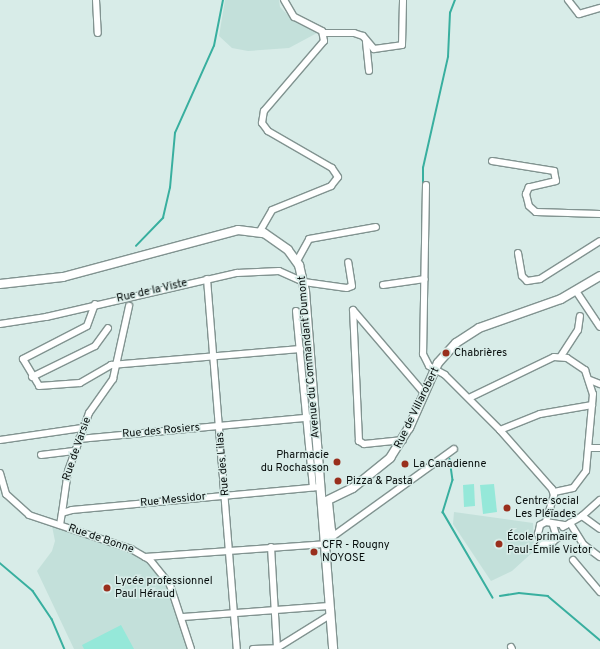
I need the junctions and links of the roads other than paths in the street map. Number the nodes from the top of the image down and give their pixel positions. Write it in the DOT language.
graph roads {
  1 [pos="96,0"];
  2 [pos="284,0"];
  3 [pos="403,0"];
  4 [pos="568,0"];
  5 [pos="600,8"];
  6 [pos="98,33"];
  7 [pos="324,33"];
  8 [pos="366,42"];
  9 [pos="368,71"];
  10 [pos="492,161"];
  11 [pos="426,185"];
  12 [pos="597,214"];
  13 [pos="600,219"];
  14 [pos="376,227"];
  15 [pos="260,231"];
  16 [pos="600,241"];
  17 [pos="518,253"];
  18 [pos="298,262"];
  19 [pos="348,262"];
  20 [pos="600,276"];
  21 [pos="207,279"];
  22 [pos="426,279"];
  23 [pos="304,282"];
  24 [pos="0,284"];
  25 [pos="383,285"];
  26 [pos="576,291"];
  27 [pos="95,304"];
  28 [pos="129,306"];
  29 [pos="296,311"];
  30 [pos="580,316"];
  31 [pos="0,324"];
  32 [pos="600,327"];
  33 [pos="108,328"];
  34 [pos="300,348"];
  35 [pos="215,356"];
  36 [pos="561,356"];
  37 [pos="115,365"];
  38 [pos="435,368"];
  39 [pos="32,377"];
  40 [pos="590,380"];
  41 [pos="600,384"];
  42 [pos="424,393"];
  43 [pos="469,398"];
  44 [pos="592,405"];
  45 [pos="315,417"];
  46 [pos="306,418"];
  47 [pos="220,425"];
  48 [pos="82,428"];
  49 [pos="500,430"];
  50 [pos="79,439"];
  51 [pos="0,440"];
  52 [pos="403,440"];
  53 [pos="589,448"];
  54 [pos="600,448"];
  55 [pos="454,449"];
  56 [pos="74,451"];
  57 [pos="41,455"];
  58 [pos="315,467"];
  59 [pos="0,473"];
  60 [pos="317,487"];
  61 [pos="554,492"];
  62 [pos="226,495"];
  63 [pos="600,500"];
  64 [pos="325,503"];
  65 [pos="62,513"];
  66 [pos="582,516"];
  67 [pos="546,522"];
  68 [pos="60,524"];
  69 [pos="568,524"];
  70 [pos="553,525"];
  71 [pos="600,529"];
  72 [pos="558,532"];
  73 [pos="325,542"];
  74 [pos="271,547"];
  75 [pos="230,549"];
  76 [pos="145,557"];
  77 [pos="600,557"];
  78 [pos="573,560"];
  79 [pos="600,592"];
  80 [pos="329,606"];
  81 [pos="274,610"];
  82 [pos="235,613"];
  83 [pos="330,615"];
  84 [pos="182,617"];
  85 [pos="277,648"];
  86 [pos="191,649"];
  87 [pos="237,649"];
  88 [pos="253,649"];
  89 [pos="333,649"];
  1 -- 6 [label="street"];
  2 -- 7 [label="street"];
  3 -- 8 [label="street"];
  4 -- 5 [label="street"];
  7 -- 8 [label="street"];
  7 -- 15 [label="street"];
  8 -- 9 [label="street"];
  10 -- 12 [label="street"];
  11 -- 22 [label="street"];
  12 -- 13 [label="street"];
  14 -- 18 [label="street"];
  15 -- 18 [label="main road, Avenue du Commandant Dumont"];
  15 -- 24 [label="main road"];
  16 -- 17 [label="street"];
  18 -- 23 [label="main road, Avenue du Commandant Dumont"];
  19 -- 23 [label="street, Rue de la Viste"];
  20 -- 26 [label="main road, Rue de Villarobert"];
  21 -- 23 [label="street, Rue de la Viste"];
  21 -- 27 [label="street, Rue de la Viste"];
  21 -- 35 [label="street, Rue des Lilas"];
  22 -- 25 [label="street"];
  22 -- 38 [label="street"];
  23 -- 45 [label="main road, Avenue du Commandant Dumont"];
  26 -- 32 [label="street"];
  26 -- 38 [label="main road, Rue de Villarobert"];
  27 -- 31 [label="street, Rue de la Viste"];
  27 -- 39 [label="street"];
  28 -- 37 [label="street, Rue de Varsie"];
  29 -- 34 [label="street"];
  30 -- 36 [label="street"];
  33 -- 39 [label="street"];
  34 -- 35 [label="street"];
  34 -- 46 [label="street"];
  35 -- 37 [label="street"];
  35 -- 47 [label="street, Rue des Lilas"];
  36 -- 40 [label="street"];
  36 -- 43 [label="street"];
  37 -- 39 [label="street"];
  37 -- 48 [label="street, Rue de Varsie"];
  38 -- 42 [label="main road, Rue de Villarobert"];
  38 -- 43 [label="street"];
  40 -- 41 [label="street"];
  40 -- 44 [label="street"];
  42 -- 52 [label="main road, Rue de Villarobert"];
  42 -- 52 [label="street"];
  43 -- 49 [label="street"];
  44 -- 49 [label="street"];
  44 -- 53 [label="street"];
  45 -- 46 [label="street, Rue des Rosiers"];
  45 -- 58 [label="main road, Avenue du Commandant Dumont"];
  46 -- 47 [label="street, Rue des Rosiers"];
  46 -- 58 [label="street"];
  47 -- 50 [label="street, Rue des Rosiers"];
  47 -- 62 [label="street, Rue des Lilas"];
  48 -- 50 [label="street, Rue de Varsie"];
  48 -- 51 [label="street"];
  49 -- 61 [label="street"];
  50 -- 56 [label="street, Rue de Varsie"];
  52 -- 64 [label="main road, Rue de Villarobert"];
  53 -- 54 [label="street"];
  53 -- 61 [label="street"];
  55 -- 73 [label="street"];
  56 -- 57 [label="street"];
  56 -- 65 [label="street, Rue de Varsie"];
  58 -- 60 [label="main road, Avenue du Commandant Dumont"];
  59 -- 68 [label="street, Rue de Bonne"];
  60 -- 62 [label="street, Rue Messidor"];
  60 -- 64 [label="main road, Avenue du Commandant Dumont"];
  61 -- 67 [label="street"];
  62 -- 65 [label="street, Rue Messidor"];
  62 -- 75 [label="street, Rue des Lilas"];
  63 -- 66 [label="street"];
  64 -- 73 [label="main road, Avenue du Commandant Dumont"];
  65 -- 68 [label="street"];
  66 -- 69 [label="street"];
  66 -- 71 [label="street"];
  67 -- 70 [label="street"];
  67 -- 72 [label="street"];
  68 -- 76 [label="street, Rue de Bonne"];
  69 -- 70 [label="street"];
  69 -- 72 [label="street"];
  69 -- 77 [label="street"];
  70 -- 72 [label="street"];
  73 -- 74 [label="street"];
  73 -- 80 [label="main road"];
  74 -- 75 [label="street"];
  74 -- 81 [label="street"];
  75 -- 76 [label="street"];
  75 -- 82 [label="street, Rue des Lilas"];
  76 -- 84 [label="street, Rue de Bonne"];
  78 -- 79 [label="street"];
  80 -- 81 [label="street"];
  80 -- 83 [label="main road"];
  81 -- 82 [label="street"];
  81 -- 85 [label="street"];
  82 -- 84 [label="street"];
  82 -- 87 [label="street, Rue des Lilas"];
  83 -- 85 [label="street"];
  83 -- 89 [label="main road"];
  84 -- 86 [label="street, Rue de Bonne"];
  85 -- 88 [label="street"];
}
